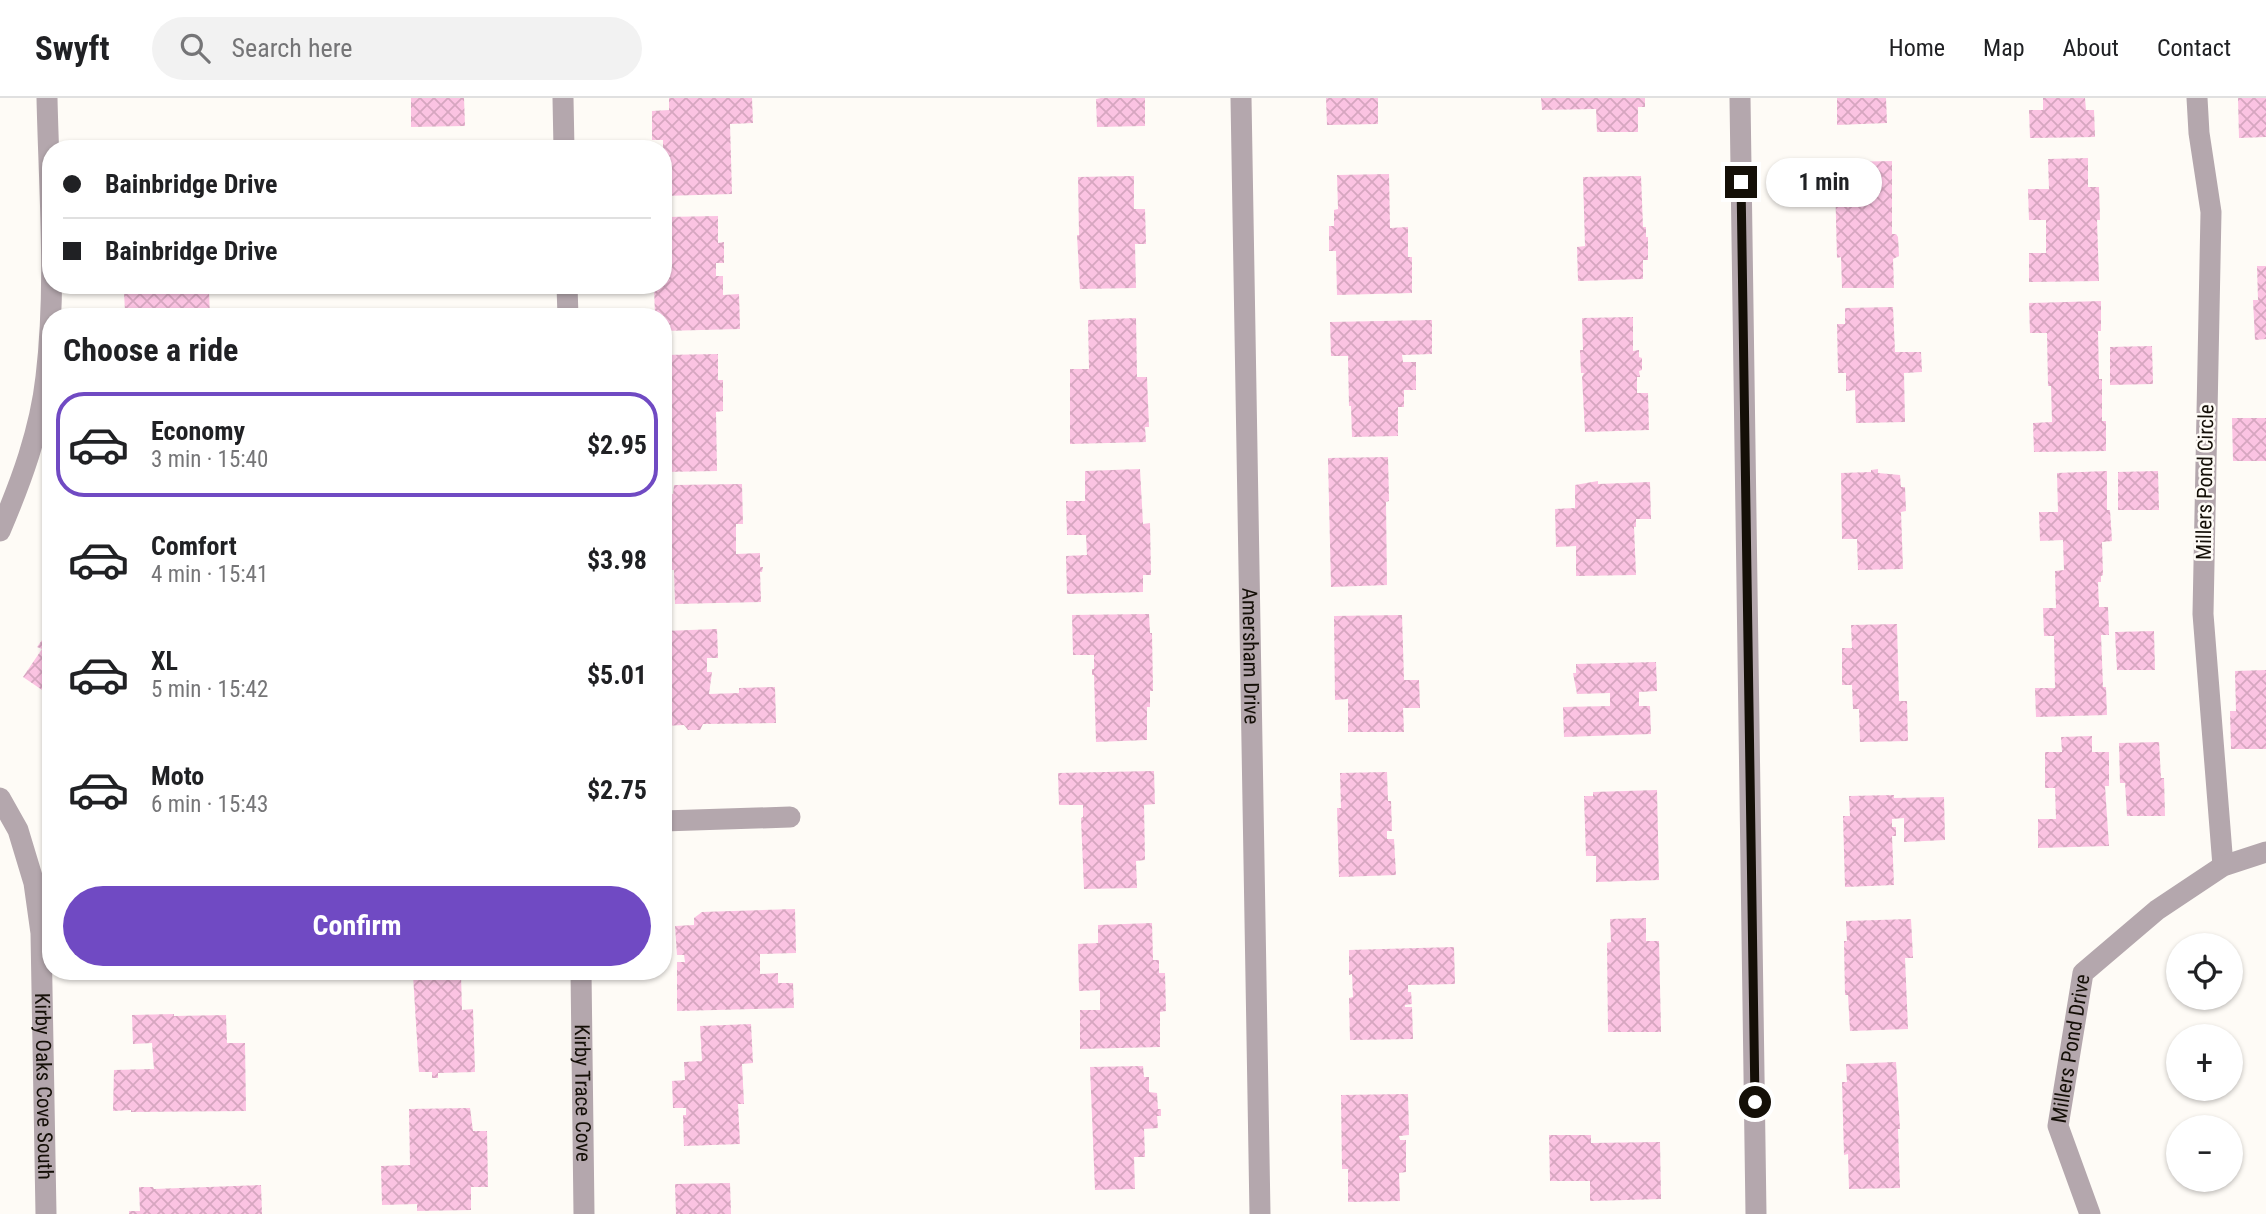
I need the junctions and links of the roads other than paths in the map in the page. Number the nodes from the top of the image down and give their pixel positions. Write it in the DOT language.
graph roads {
  1 [pos="47,98"];
  2 [pos="563,98"];
  3 [pos="1241,98"];
  4 [pos="1740,98"];
  5 [pos="2197,98"];
  6 [pos="48,140"];
  7 [pos="564,140"];
  8 [pos="42,398"];
  9 [pos="0,531"];
  10 [pos="0,798"];
  11 [pos="790,817"];
  12 [pos="672,821"];
  13 [pos="2266,852"];
  14 [pos="2223,866"];
  15 [pos="581,980"];
  16 [pos="46,1214"];
  17 [pos="584,1214"];
  18 [pos="1260,1214"];
  19 [pos="1756,1214"];
  20 [pos="2090,1214"];
  1 -- 6 [label="street"];
  2 -- 7 [label="street"];
  3 -- 18 [label="street, Amersham Drive"];
  4 -- 19 [label="street"];
  5 -- 14 [label="street, Millers Pond Circle"];
  8 -- 9 [label="street"];
  10 -- 16 [label="street, Kirby Oaks Cove South"];
  11 -- 12 [label="street"];
  13 -- 14 [label="street, Millers Pond Drive"];
  14 -- 20 [label="street, Millers Pond Drive"];
  15 -- 17 [label="street, Kirby Trace Cove"];
}
